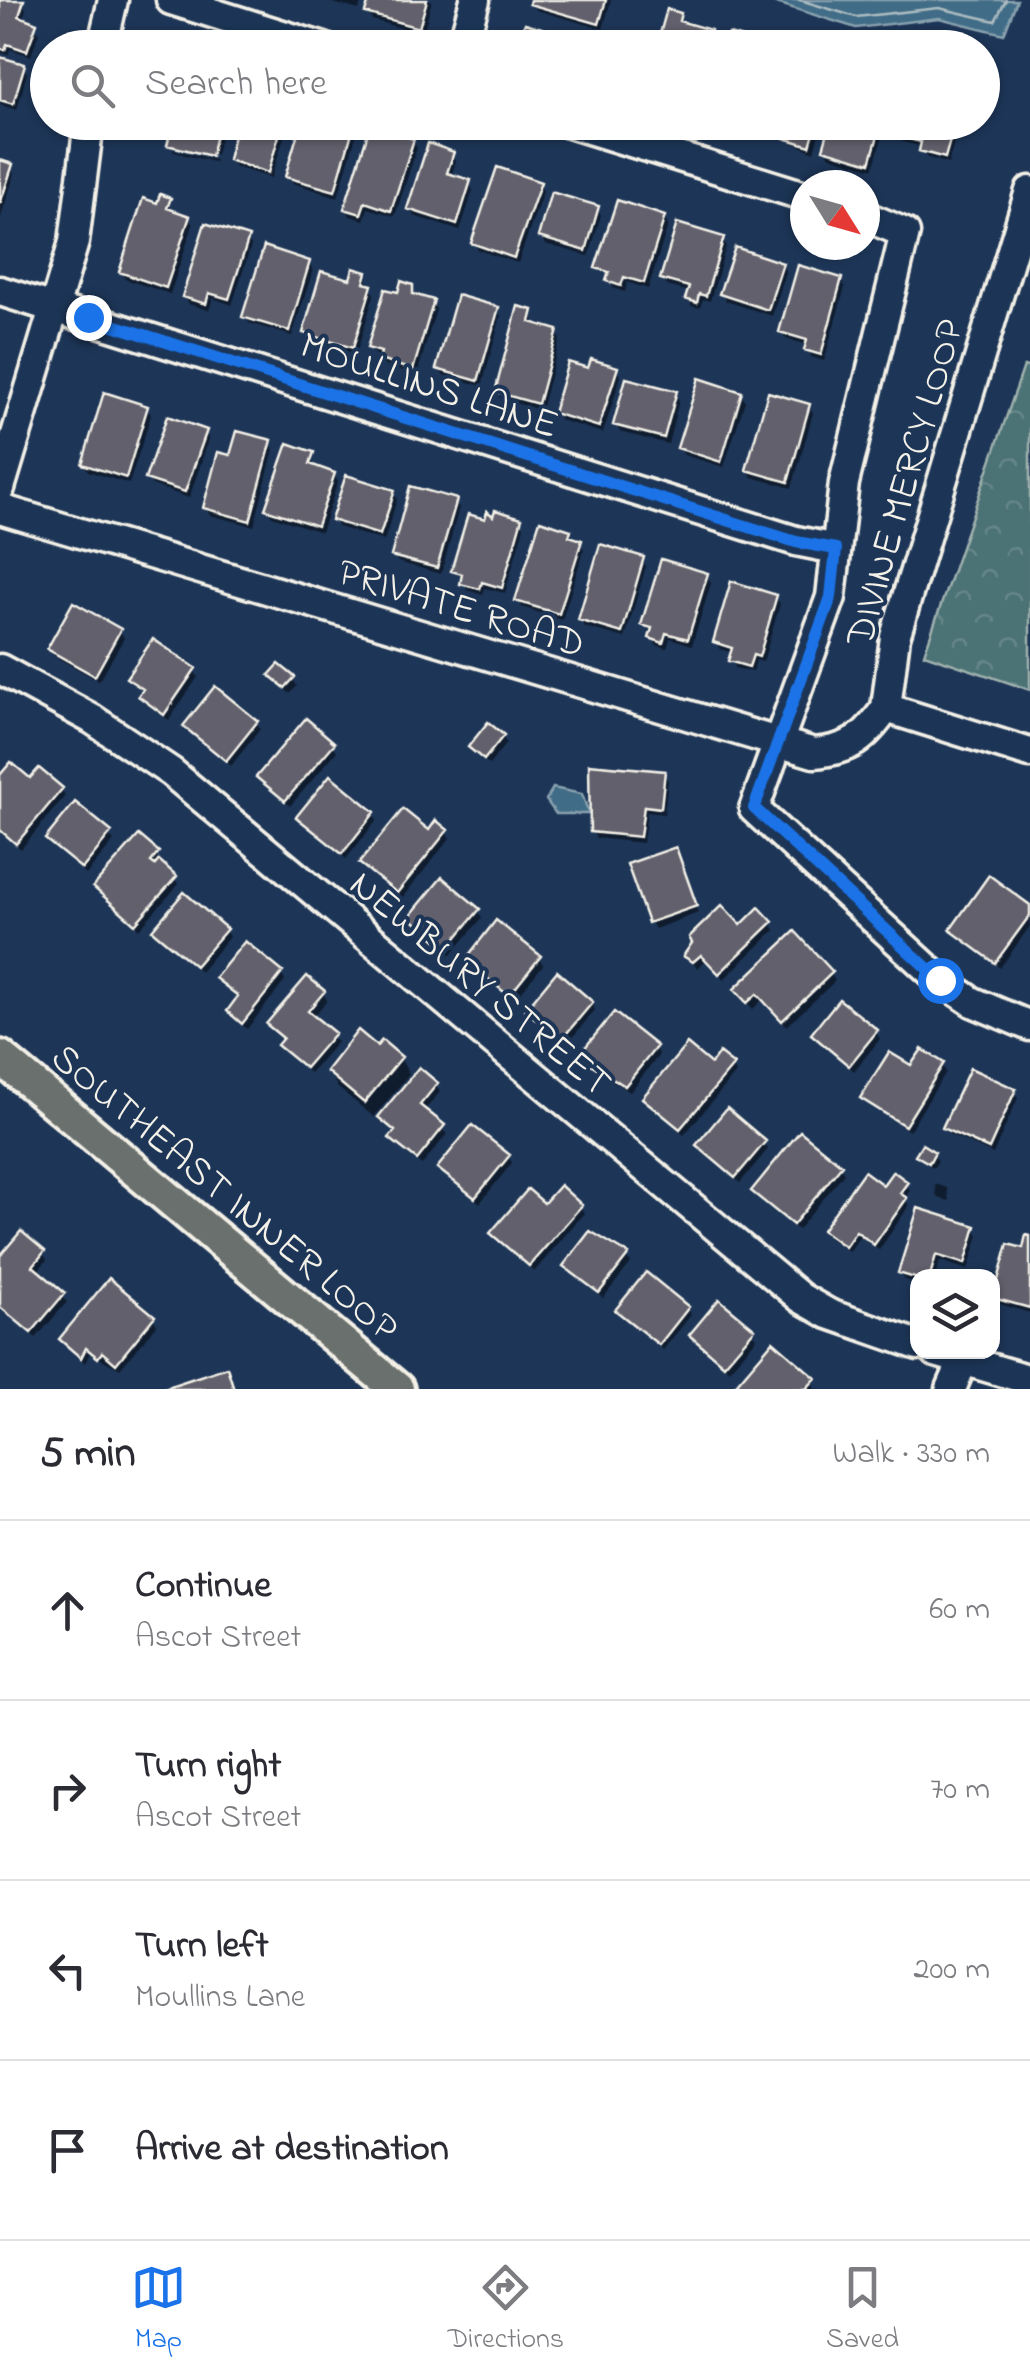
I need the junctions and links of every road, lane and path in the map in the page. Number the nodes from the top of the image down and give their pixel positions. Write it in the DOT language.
graph roads {
  1 [pos="113,0"];
  2 [pos="171,0"];
  3 [pos="475,0"];
  4 [pos="106,30"];
  5 [pos="267,30"];
  6 [pos="467,30"];
  7 [pos="87,140"];
  8 [pos="624,140"];
  9 [pos="790,191"];
  10 [pos="1030,191"];
  11 [pos="880,223"];
  12 [pos="0,291"];
  13 [pos="55,306"];
  14 [pos="0,488"];
  15 [pos="0,509"];
  16 [pos="836,549"];
  17 [pos="0,669"];
  18 [pos="886,708"];
  19 [pos="778,744"];
  20 [pos="1030,753"];
  21 [pos="1030,1026"];
  22 [pos="0,1058"];
  23 [pos="910,1342"];
  24 [pos="949,1359"];
  25 [pos="959,1359"];
  26 [pos="1030,1380"];
  27 [pos="397,1389"];
  28 [pos="951,1389"];
  1 -- 4 [label="street"];
  2 -- 5 [label="street"];
  3 -- 6 [label="street"];
  7 -- 13 [label="street"];
  8 -- 9 [label="street"];
  10 -- 18 [label="street, DIVINE MERCY LOOP"];
  11 -- 16 [label="street"];
  12 -- 13 [label="street, MOULLINS LANE"];
  13 -- 14 [label="street"];
  13 -- 16 [label="street, MOULLINS LANE"];
  15 -- 19 [label="street, PRIVATE ROAD"];
  16 -- 19 [label="street"];
  17 -- 23 [label="street, NEWBURY STREET"];
  18 -- 19 [label="street, PRIVATE ROAD"];
  18 -- 20 [label="street, DIVINE MERCY LOOP"];
  19 -- 21 [label="street"];
  22 -- 27 [label="main road, SOUTHEAST INNER LOOP"];
  24 -- 28 [label="street"];
  25 -- 26 [label="street"];
}
